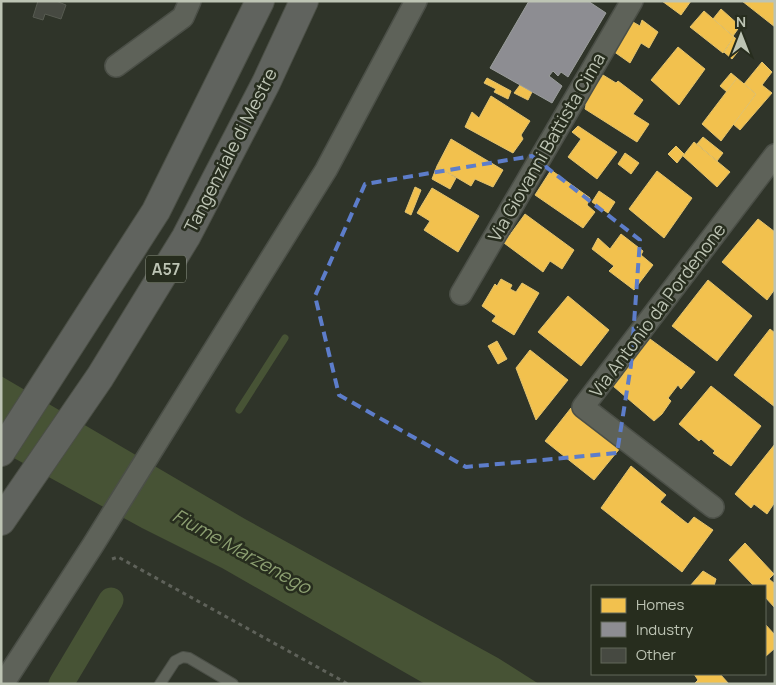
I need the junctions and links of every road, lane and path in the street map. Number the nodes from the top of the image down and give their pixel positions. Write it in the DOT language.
graph roads {
  1 [pos="190,1"];
  2 [pos="260,1"];
  3 [pos="304,1"];
  4 [pos="416,1"];
  5 [pos="632,1"];
  6 [pos="116,66"];
  7 [pos="775,155"];
  8 [pos="461,294"];
  9 [pos="1,452"];
  10 [pos="713,507"];
  11 [pos="6,514"];
  12 [pos="78,569"];
  13 [pos="3,684"];
  14 [pos="160,684"];
  15 [pos="233,684"];
  16 [pos="348,684"];
  1 -- 6 [label="street"];
  2 -- 9 [label="highway, A57"];
  3 -- 11 [label="highway, Tangenziale di Mestre / A57"];
  4 -- 12 [label="street"];
  5 -- 8 [label="street, Via Giovanni Battista Cima"];
  7 -- 10 [label="street, Via Antonio da Pordenone"];
  12 -- 13 [label="street"];
  12 -- 16 [label="path"];
  14 -- 15 [label="lane"];
}
